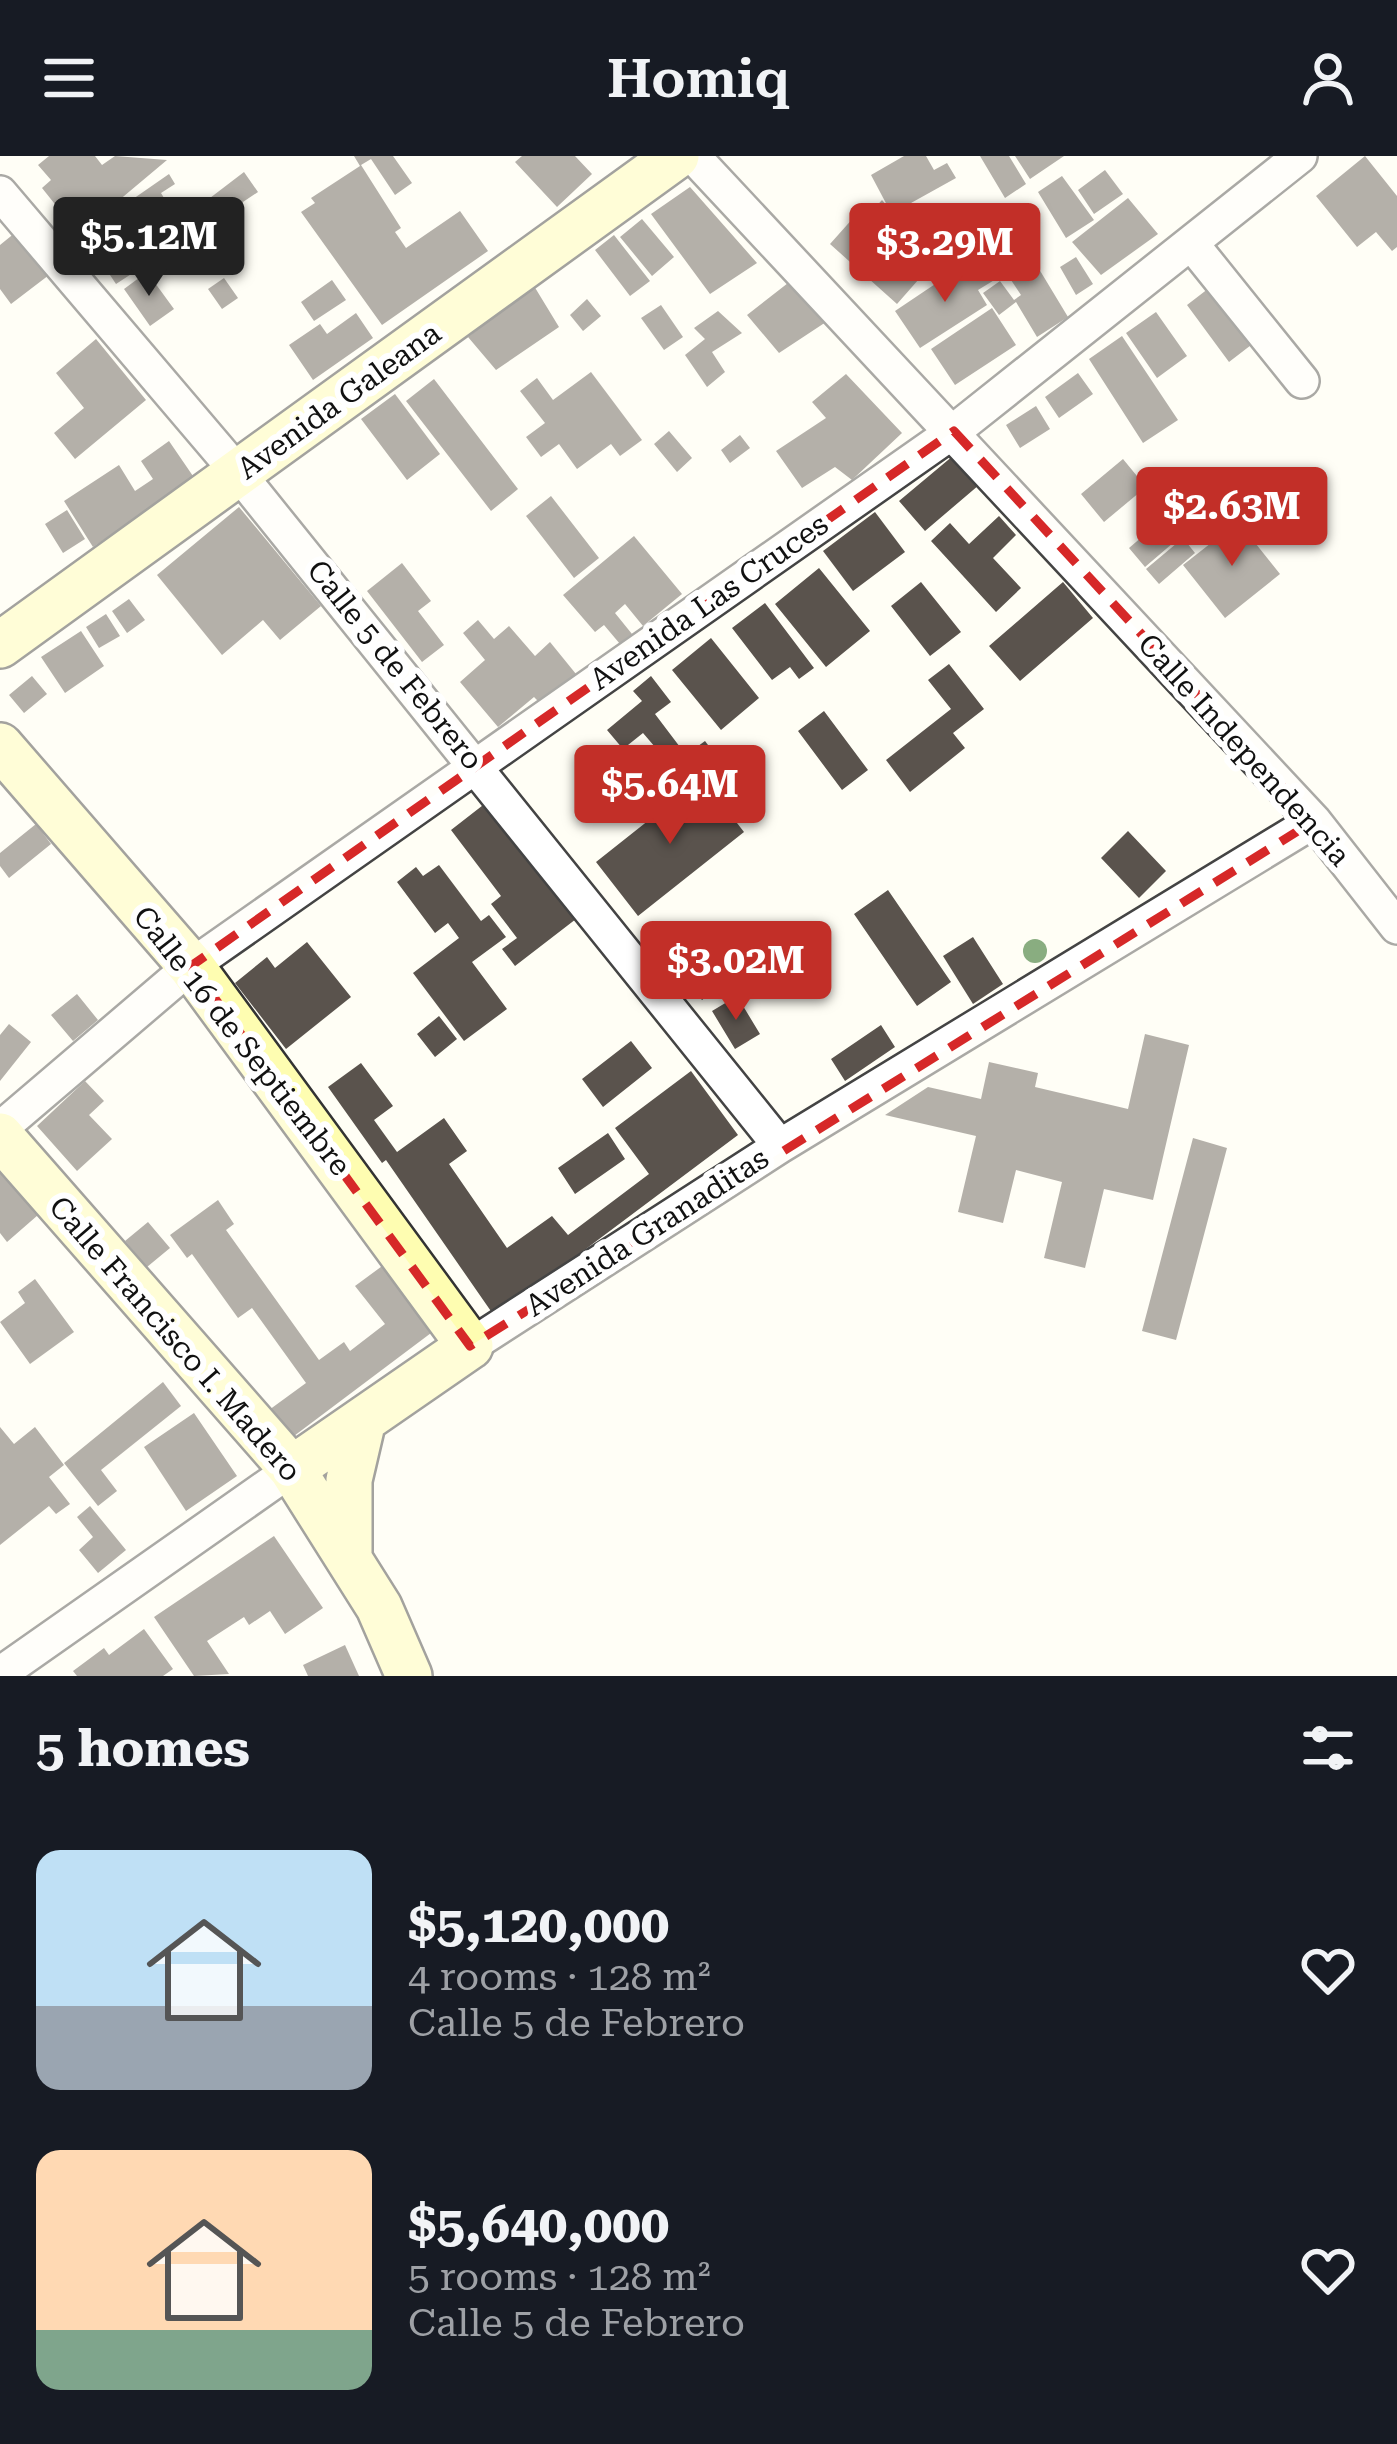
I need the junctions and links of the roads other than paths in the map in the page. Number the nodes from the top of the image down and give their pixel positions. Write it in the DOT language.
graph roads {
  1 [pos="676,156"];
  2 [pos="693,156"];
  3 [pos="1300,156"];
  4 [pos="0,193"];
  5 [pos="1192,243"];
  6 [pos="1302,381"];
  7 [pos="954,431"];
  8 [pos="239,473"];
  9 [pos="0,645"];
  10 [pos="0,746"];
  11 [pos="476,766"];
  12 [pos="1314,821"];
  13 [pos="1397,927"];
  14 [pos="191,966"];
  15 [pos="0,1133"];
  16 [pos="780,1146"];
  17 [pos="470,1346"];
  18 [pos="362,1420"];
  19 [pos="292,1469"];
  20 [pos="349,1560"];
  21 [pos="0,1674"];
  22 [pos="409,1676"];
  1 -- 8 [label="main road, Avenida Galeana"];
  2 -- 7 [label="street, Calle Independencia"];
  3 -- 5 [label="street, Avenida Las Cruces"];
  4 -- 8 [label="street, Calle 5 de Febrero"];
  5 -- 6 [label="street"];
  5 -- 7 [label="street, Avenida Las Cruces"];
  7 -- 11 [label="street, Avenida Las Cruces"];
  7 -- 12 [label="street, Calle Independencia"];
  8 -- 9 [label="main road, Avenida Galeana"];
  8 -- 11 [label="street, Calle 5 de Febrero"];
  10 -- 14 [label="main road, Calle 16 de Septiembre"];
  11 -- 14 [label="street, Avenida Las Cruces"];
  11 -- 16 [label="street, Calle 5 de Febrero"];
  12 -- 13 [label="street, Calle Independencia"];
  12 -- 16 [label="street, Avenida Granaditas"];
  14 -- 15 [label="street, Avenida Las Cruces"];
  14 -- 17 [label="main road, Calle 16 de Septiembre"];
  15 -- 19 [label="main road, Calle Francisco I. Madero"];
  16 -- 17 [label="street, Avenida Granaditas"];
  17 -- 18 [label="main road, Avenida Granaditas"];
  18 -- 19 [label="main road, Avenida Granaditas"];
  18 -- 20 [label="main road"];
  19 -- 20 [label="main road, Calle Francisco I. Madero"];
  19 -- 21 [label="street, Avenida Granaditas"];
  20 -- 22 [label="main road, Calle Francisco I. Madero"];
}
